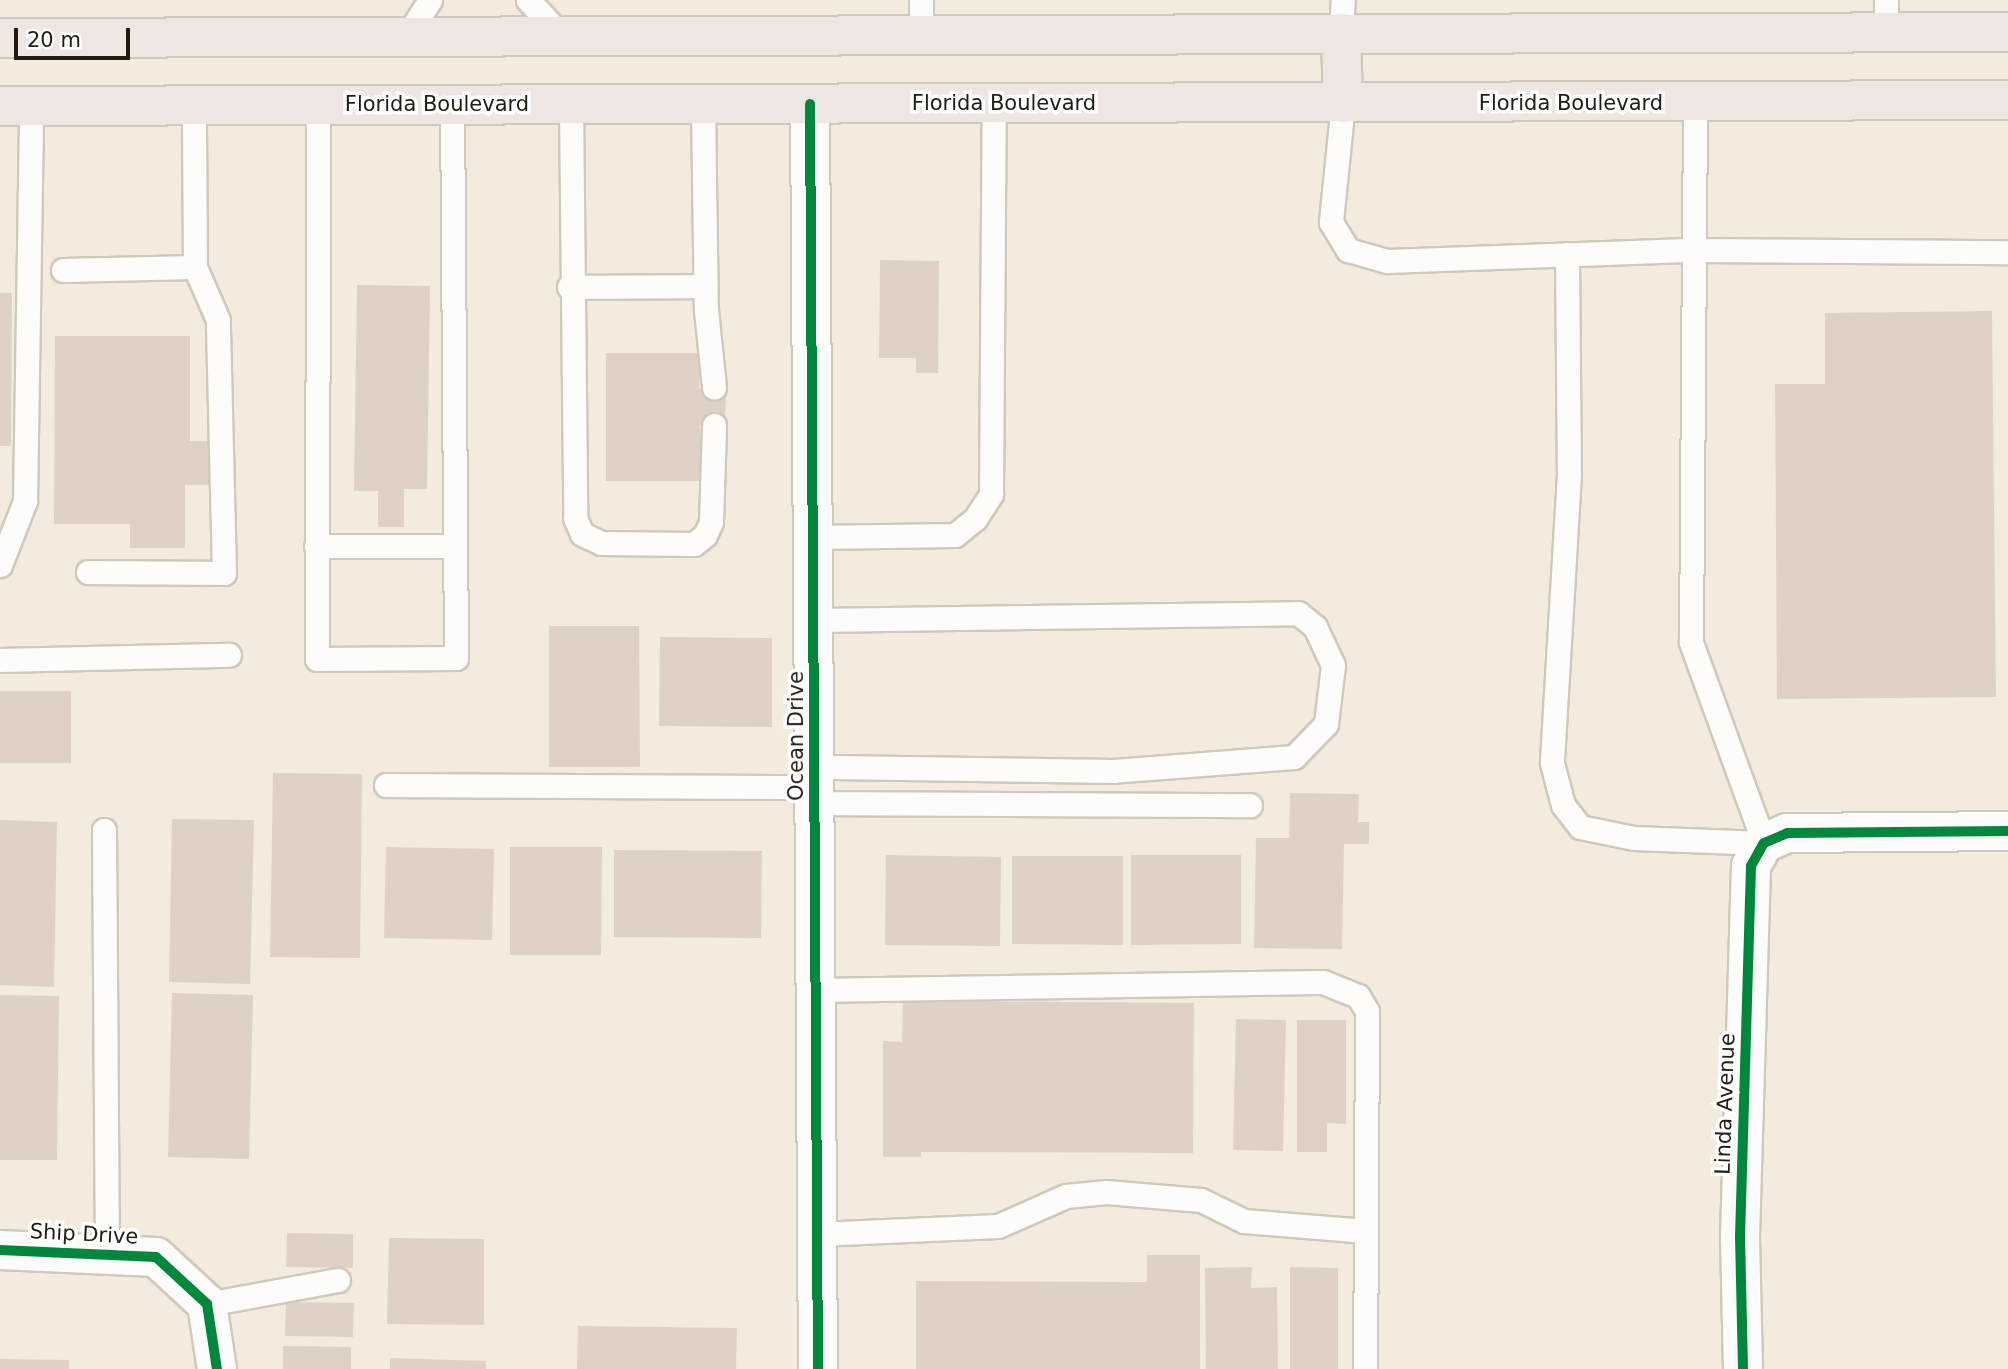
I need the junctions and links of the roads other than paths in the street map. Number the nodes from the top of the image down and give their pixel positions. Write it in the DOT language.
graph roads {
  1 [pos="430,0"];
  2 [pos="528,0"];
  3 [pos="1886,16"];
  4 [pos="1342,17"];
  5 [pos="921,18"];
  6 [pos="2008,32"];
  7 [pos="562,36"];
  8 [pos="406,37"];
  9 [pos="0,38"];
  10 [pos="2008,100"];
  11 [pos="994,103"];
  12 [pos="1343,103"];
  13 [pos="1695,103"];
  14 [pos="452,104"];
  15 [pos="571,104"];
  16 [pos="810,104"];
  17 [pos="318,105"];
  18 [pos="703,105"];
  19 [pos="16,106"];
  20 [pos="194,106"];
  21 [pos="1694,250"];
  22 [pos="2008,252"];
  23 [pos="1567,254"];
  24 [pos="195,267"];
  25 [pos="63,270"];
  26 [pos="705,286"];
  27 [pos="569,288"];
  28 [pos="714,388"];
  29 [pos="714,425"];
  30 [pos="815,537"];
  31 [pos="316,546"];
  32 [pos="455,546"];
  33 [pos="0,565"];
  34 [pos="88,572"];
  35 [pos="815,620"];
  36 [pos="229,655"];
  37 [pos="0,660"];
  38 [pos="386,785"];
  39 [pos="816,785"];
  40 [pos="1251,805"];
  41 [pos="104,830"];
  42 [pos="2008,831"];
  43 [pos="1764,844"];
  44 [pos="817,990"];
  45 [pos="1366,1231"];
  46 [pos="817,1234"];
  47 [pos="0,1250"];
  48 [pos="107,1254"];
  49 [pos="338,1280"];
  50 [pos="207,1304"];
  51 [pos="217,1369"];
  52 [pos="818,1369"];
  53 [pos="1365,1369"];
  54 [pos="1743,1369"];
  1 -- 8 [label="lane"];
  2 -- 7 [label="lane"];
  3 -- 4 [label="main road"];
  3 -- 6 [label="main road"];
  4 -- 5 [label="main road"];
  4 -- 12 [label="main road"];
  5 -- 7 [label="main road"];
  7 -- 8 [label="main road"];
  8 -- 9 [label="main road"];
  10 -- 13 [label="main road, Florida Boulevard"];
  11 -- 12 [label="main road, Florida Boulevard"];
  11 -- 16 [label="main road, Florida Boulevard"];
  11 -- 30 [label="lane"];
  12 -- 13 [label="main road, Florida Boulevard"];
  12 -- 23 [label="lane"];
  13 -- 21 [label="lane"];
  14 -- 15 [label="main road, Florida Boulevard"];
  14 -- 17 [label="main road, Florida Boulevard"];
  14 -- 32 [label="lane"];
  15 -- 18 [label="main road, Florida Boulevard"];
  15 -- 27 [label="lane"];
  16 -- 18 [label="main road, Florida Boulevard"];
  16 -- 30 [label="street, Ocean Drive"];
  17 -- 20 [label="main road, Florida Boulevard"];
  17 -- 31 [label="lane"];
  18 -- 26 [label="lane"];
  19 -- 20 [label="main road, Florida Boulevard"];
  19 -- 33 [label="lane"];
  20 -- 24 [label="lane"];
  21 -- 22 [label="lane"];
  21 -- 23 [label="lane"];
  21 -- 43 [label="lane"];
  23 -- 43 [label="lane"];
  24 -- 25 [label="lane"];
  24 -- 34 [label="lane"];
  26 -- 27 [label="lane"];
  26 -- 28 [label="lane"];
  27 -- 29 [label="lane"];
  30 -- 35 [label="street, Ocean Drive"];
  31 -- 32 [label="lane"];
  31 -- 32 [label="lane"];
  35 -- 39 [label="street, Ocean Drive"];
  35 -- 39 [label="lane"];
  36 -- 37 [label="lane"];
  38 -- 39 [label="lane"];
  39 -- 40 [label="lane"];
  39 -- 44 [label="street, Ocean Drive"];
  41 -- 48 [label="lane"];
  42 -- 43 [label="street"];
  43 -- 54 [label="street, Linda Avenue"];
  44 -- 45 [label="lane"];
  44 -- 46 [label="street, Ocean Drive"];
  45 -- 46 [label="lane"];
  45 -- 53 [label="lane"];
  46 -- 52 [label="street, Ocean Drive"];
  47 -- 48 [label="street, Ship Drive"];
  48 -- 50 [label="street, Ship Drive"];
  49 -- 50 [label="lane"];
  50 -- 51 [label="street"];
}
